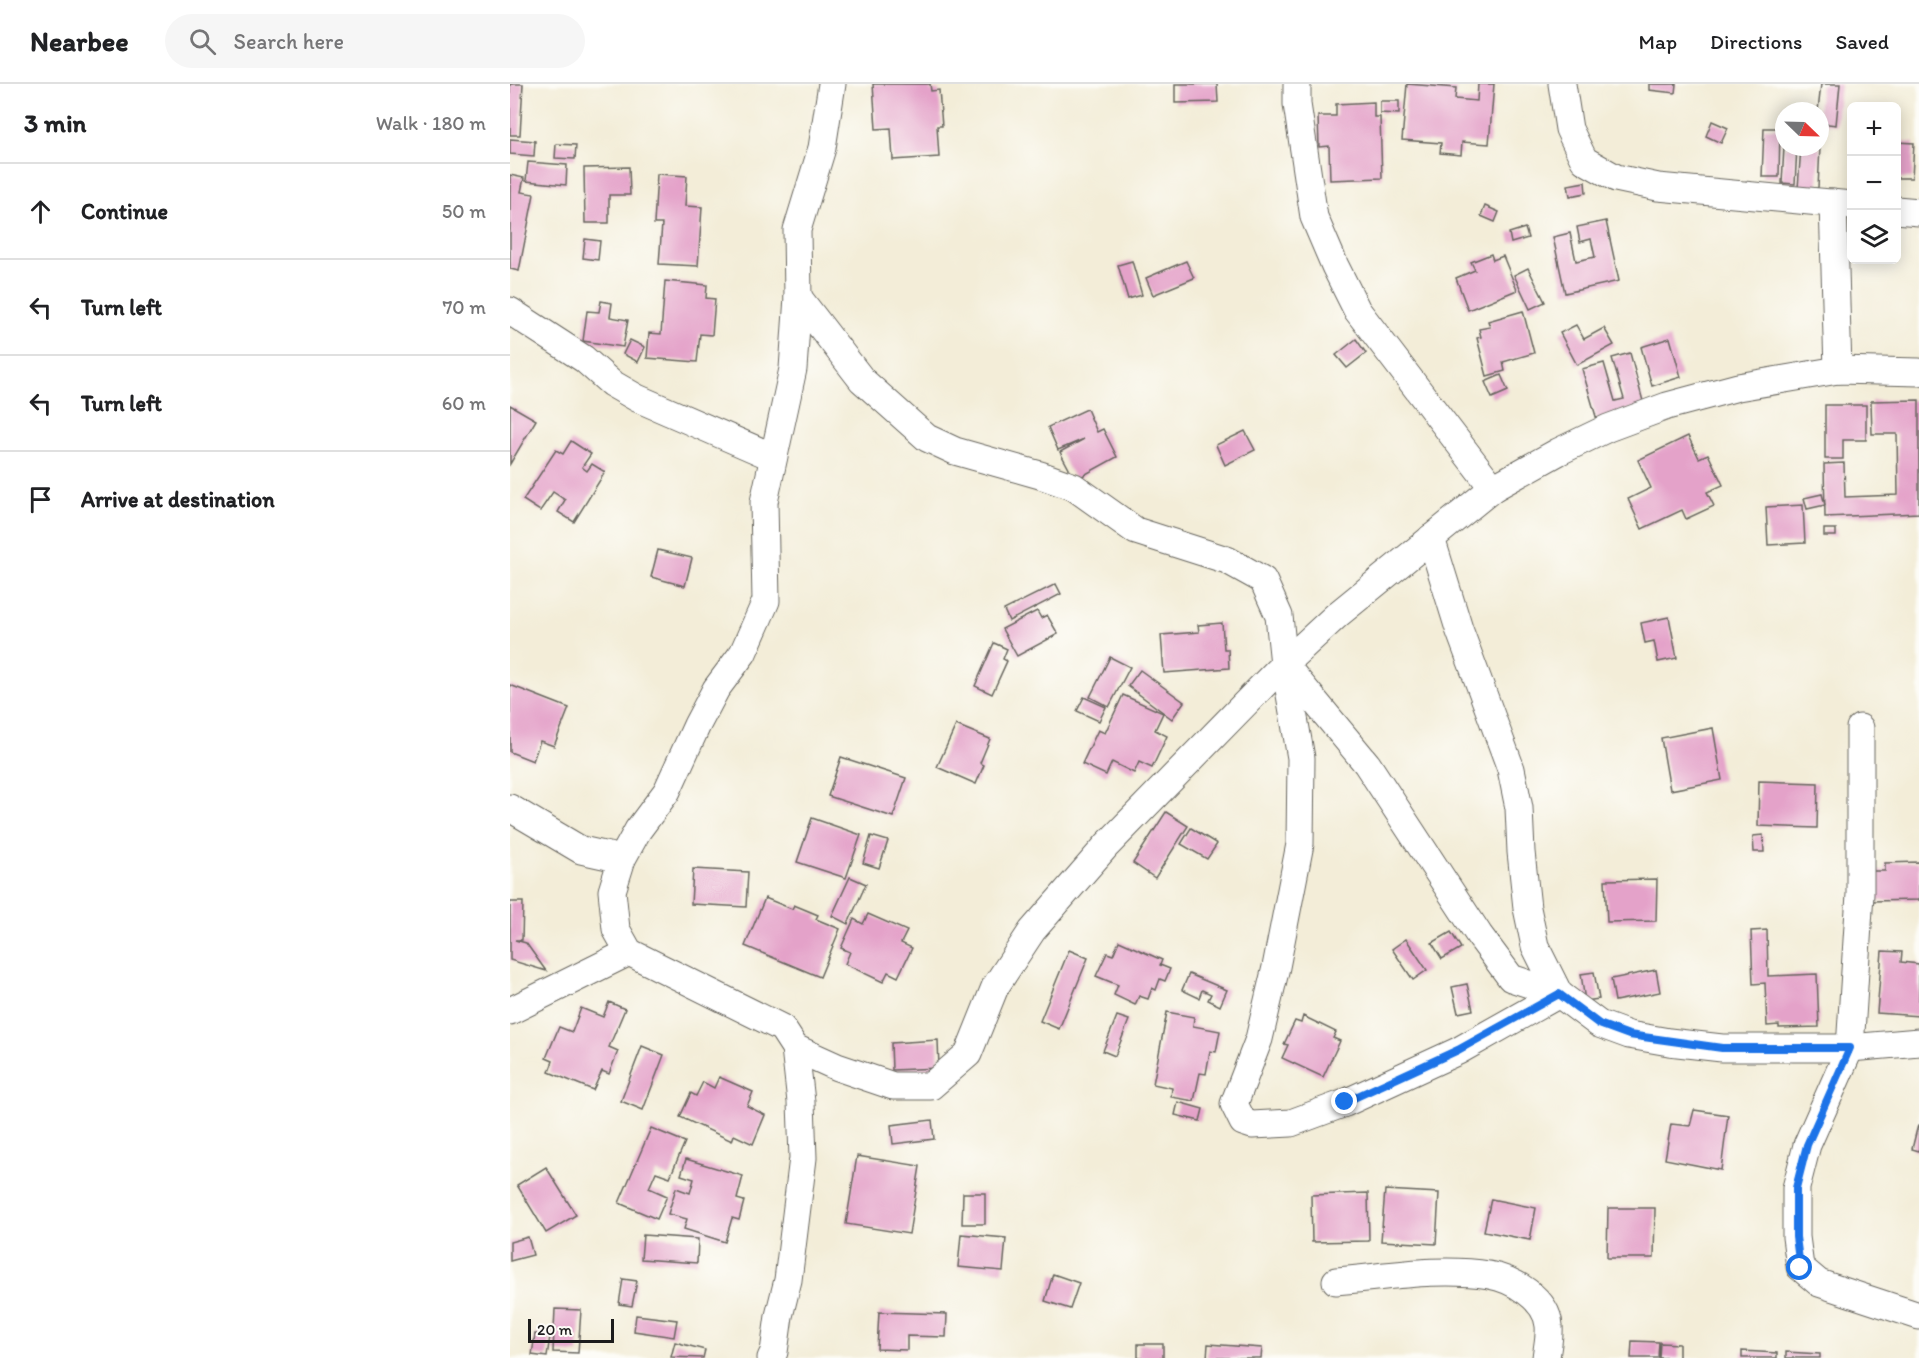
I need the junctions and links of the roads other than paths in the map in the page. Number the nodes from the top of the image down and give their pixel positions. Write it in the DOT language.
graph roads {
  1 [pos="832,84"];
  2 [pos="1297,84"];
  3 [pos="1563,84"];
  4 [pos="1842,204"];
  5 [pos="1901,210"];
  6 [pos="1919,212"];
  7 [pos="798,297"];
  8 [pos="510,311"];
  9 [pos="1838,370"];
  10 [pos="1919,372"];
  11 [pos="773,456"];
  12 [pos="1493,488"];
  13 [pos="1431,538"];
  14 [pos="1284,664"];
  15 [pos="1860,728"];
  16 [pos="510,808"];
  17 [pos="622,859"];
  18 [pos="629,952"];
  19 [pos="1559,994"];
  20 [pos="510,1011"];
  21 [pos="1919,1042"];
  22 [pos="795,1048"];
  23 [pos="1850,1048"];
  24 [pos="1336,1281"];
  25 [pos="1919,1316"];
  26 [pos="771,1358"];
  27 [pos="1546,1358"];
  1 -- 7 [label="street"];
  2 -- 12 [label="street"];
  3 -- 4 [label="street"];
  4 -- 9 [label="street"];
  5 -- 6 [label="street"];
  7 -- 11 [label="street"];
  7 -- 14 [label="street"];
  8 -- 11 [label="street"];
  9 -- 10 [label="street"];
  9 -- 12 [label="street"];
  11 -- 17 [label="street"];
  12 -- 13 [label="street"];
  13 -- 14 [label="street"];
  13 -- 19 [label="street"];
  14 -- 19 [label="street"];
  14 -- 19 [label="street"];
  14 -- 22 [label="street"];
  15 -- 23 [label="street"];
  16 -- 17 [label="street"];
  17 -- 18 [label="street"];
  18 -- 20 [label="street"];
  18 -- 22 [label="street"];
  19 -- 23 [label="street"];
  21 -- 23 [label="street"];
  22 -- 26 [label="street"];
  23 -- 25 [label="street"];
  24 -- 27 [label="street"];
}
